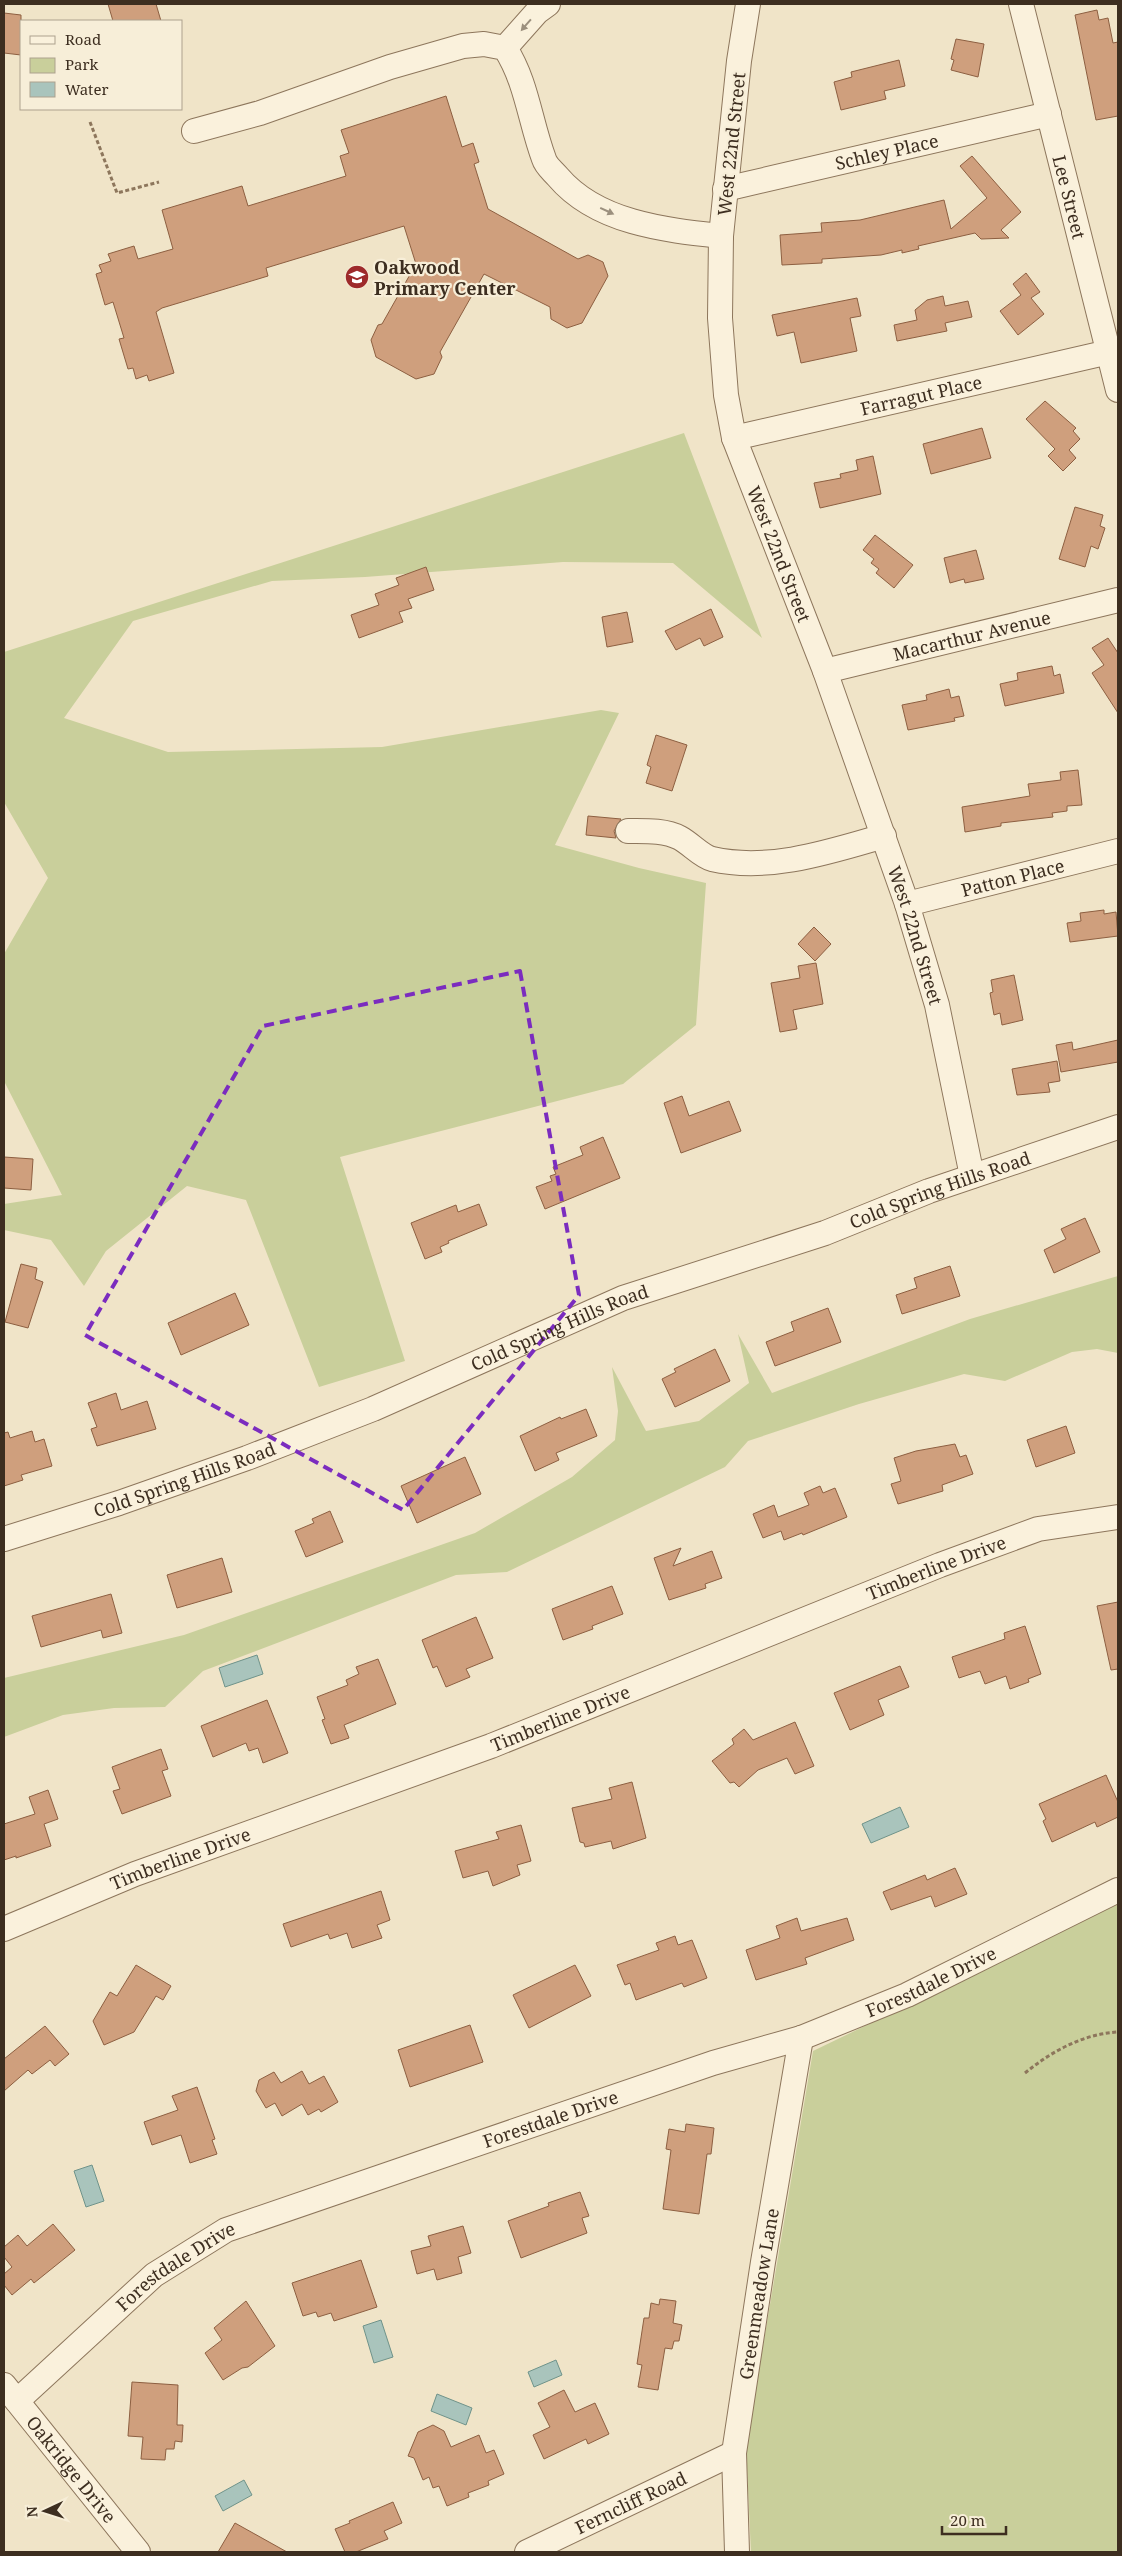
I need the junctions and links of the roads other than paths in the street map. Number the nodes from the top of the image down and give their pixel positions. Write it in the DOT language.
graph roads {
  1 [pos="548,4"];
  2 [pos="748,4"];
  3 [pos="1021,4"];
  4 [pos="505,48"];
  5 [pos="1049,114"];
  6 [pos="194,131"];
  7 [pos="725,190"];
  8 [pos="721,236"];
  9 [pos="1109,352"];
  10 [pos="1118,390"];
  11 [pos="734,438"];
  12 [pos="1118,600"];
  13 [pos="825,671"];
  14 [pos="628,831"];
  15 [pos="884,836"];
  16 [pos="1118,851"];
  17 [pos="907,904"];
  18 [pos="1118,1127"];
  19 [pos="972,1176"];
  20 [pos="1118,1517"];
  21 [pos="4,1539"];
  22 [pos="1118,1890"];
  23 [pos="4,1929"];
  24 [pos="801,2038"];
  25 [pos="10,2393"];
  26 [pos="734,2453"];
  27 [pos="138,2552"];
  28 [pos="527,2552"];
  29 [pos="737,2552"];
  1 -- 4 [label="street, one-way"];
  2 -- 7 [label="street, West 22nd Street"];
  3 -- 5 [label="street, Lee Street"];
  4 -- 6 [label="street"];
  4 -- 8 [label="street, one-way"];
  5 -- 7 [label="street, Schley Place"];
  5 -- 9 [label="street, Lee Street"];
  7 -- 8 [label="street, West 22nd Street"];
  8 -- 11 [label="street, West 22nd Street"];
  9 -- 10 [label="street, Lee Street"];
  9 -- 11 [label="street, Farragut Place"];
  11 -- 13 [label="street, West 22nd Street"];
  12 -- 13 [label="street, Macarthur Avenue"];
  13 -- 15 [label="street, West 22nd Street"];
  14 -- 15 [label="street"];
  15 -- 17 [label="street, West 22nd Street"];
  16 -- 17 [label="street, Patton Place"];
  17 -- 19 [label="street, West 22nd Street"];
  18 -- 19 [label="street, Cold Spring Hills Road"];
  19 -- 21 [label="street, Cold Spring Hills Road"];
  20 -- 23 [label="street, Timberline Drive"];
  22 -- 24 [label="street, Forestdale Drive"];
  24 -- 25 [label="street, Forestdale Drive"];
  24 -- 26 [label="street, Greenmeadow Lane"];
  25 -- 27 [label="street, Oakridge Drive"];
  26 -- 28 [label="street, Ferncliff Road"];
  26 -- 29 [label="street, Greenmeadow Lane"];
}
